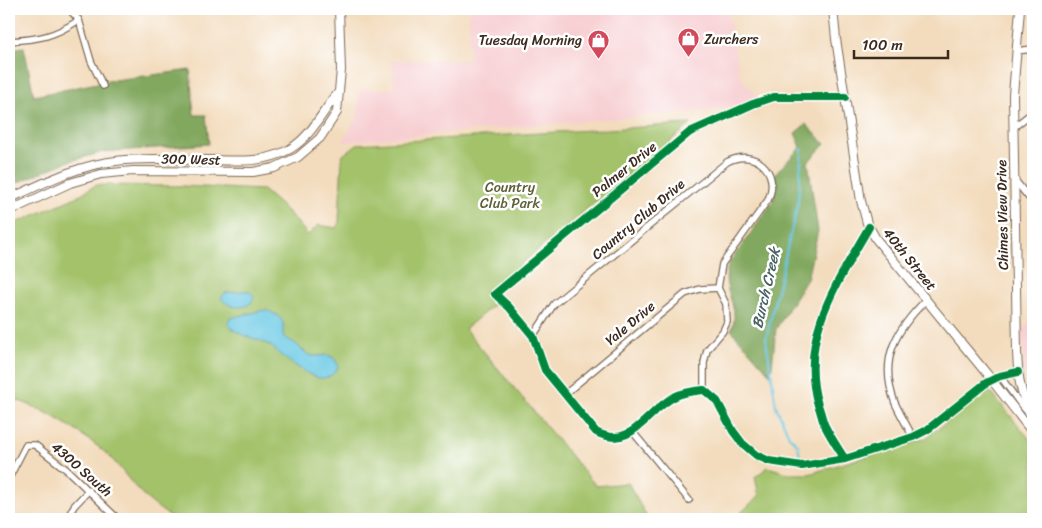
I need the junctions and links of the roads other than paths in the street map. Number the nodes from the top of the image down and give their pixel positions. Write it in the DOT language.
graph roads {
  1 [pos="69,9"];
  2 [pos="339,9"];
  3 [pos="833,9"];
  4 [pos="1020,9"];
  5 [pos="79,20"];
  6 [pos="9,42"];
  7 [pos="1033,49"];
  8 [pos="1016,51"];
  9 [pos="102,86"];
  10 [pos="338,92"];
  11 [pos="845,96"];
  12 [pos="1033,112"];
  13 [pos="1014,127"];
  14 [pos="1014,179"];
  15 [pos="9,199"];
  16 [pos="1033,203"];
  17 [pos="9,211"];
  18 [pos="869,228"];
  19 [pos="718,288"];
  20 [pos="926,300"];
  21 [pos="533,336"];
  22 [pos="1018,372"];
  23 [pos="1000,376"];
  24 [pos="992,380"];
  25 [pos="704,390"];
  26 [pos="564,394"];
  27 [pos="1033,417"];
  28 [pos="632,431"];
  29 [pos="1033,433"];
  30 [pos="913,437"];
  31 [pos="845,459"];
  32 [pos="9,478"];
  33 [pos="89,490"];
  34 [pos="690,500"];
  35 [pos="67,519"];
  36 [pos="118,519"];
  1 -- 5 [label="street"];
  2 -- 10 [label="main road, 300 West"];
  3 -- 11 [label="main road, 40th Street"];
  4 -- 8 [label="main road, Chimes View Drive"];
  5 -- 6 [label="street"];
  5 -- 9 [label="street"];
  7 -- 8 [label="street"];
  8 -- 13 [label="main road, Chimes View Drive"];
  10 -- 15 [label="main road, 300 West"];
  10 -- 17 [label="main road, 300 West"];
  11 -- 18 [label="main road, 40th Street"];
  11 -- 21 [label="street, Palmer Drive"];
  12 -- 13 [label="street"];
  13 -- 14 [label="main road, Chimes View Drive"];
  14 -- 16 [label="street"];
  14 -- 22 [label="main road, Chimes View Drive"];
  18 -- 20 [label="main road, 40th Street"];
  18 -- 31 [label="street"];
  19 -- 21 [label="street, Country Club Drive"];
  19 -- 25 [label="street"];
  19 -- 26 [label="street, Yale Drive"];
  20 -- 24 [label="main road, 40th Street"];
  20 -- 30 [label="street"];
  21 -- 26 [label="street"];
  22 -- 23 [label="street"];
  22 -- 27 [label="main road, Chimes View Drive"];
  23 -- 24 [label="street"];
  23 -- 27 [label="street"];
  24 -- 29 [label="main road, 40th Street"];
  24 -- 30 [label="street"];
  25 -- 28 [label="street"];
  25 -- 31 [label="street"];
  26 -- 28 [label="street"];
  28 -- 34 [label="street"];
  30 -- 31 [label="street"];
  32 -- 33 [label="street, 4300 South"];
  33 -- 35 [label="street"];
  33 -- 36 [label="street, 4300 South"];
}
